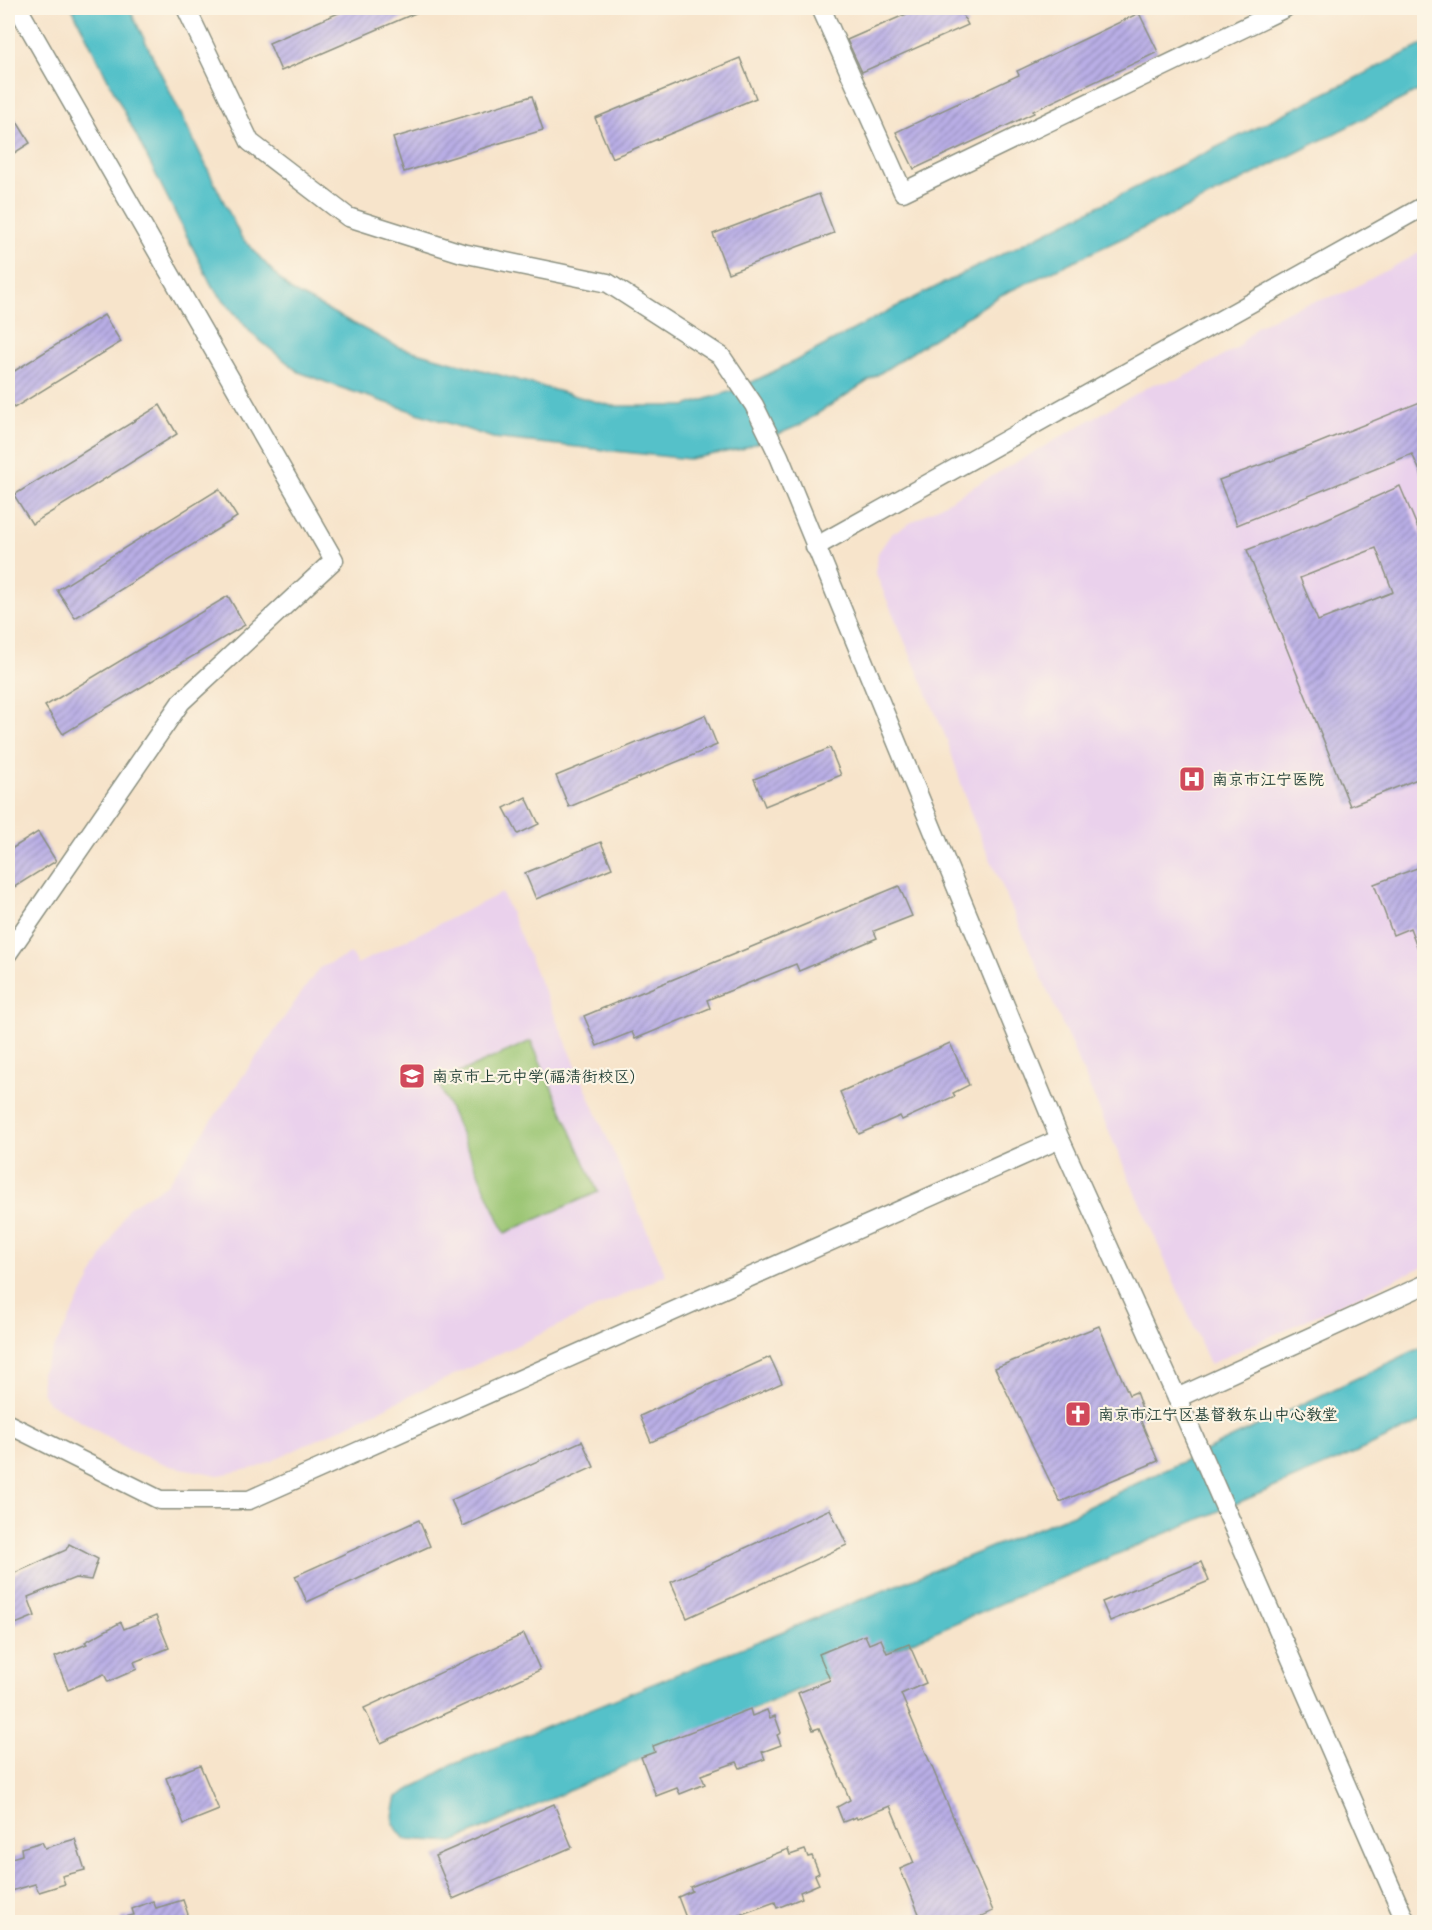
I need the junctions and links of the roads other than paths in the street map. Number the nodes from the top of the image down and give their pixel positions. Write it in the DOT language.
graph roads {
  1 [pos="18,8"];
  2 [pos="186,8"];
  3 [pos="821,8"];
  4 [pos="1285,8"];
  5 [pos="1425,206"];
  6 [pos="815,547"];
  7 [pos="8,953"];
  8 [pos="1060,1139"];
  9 [pos="1425,1285"];
  10 [pos="1177,1398"];
  11 [pos="8,1424"];
  12 [pos="1406,1923"];
  1 -- 7 [label="street"];
  2 -- 6 [label="street"];
  3 -- 4 [label="street"];
  5 -- 6 [label="street"];
  6 -- 8 [label="street"];
  8 -- 10 [label="street"];
  8 -- 11 [label="street"];
  9 -- 10 [label="street"];
  10 -- 12 [label="street"];
}
